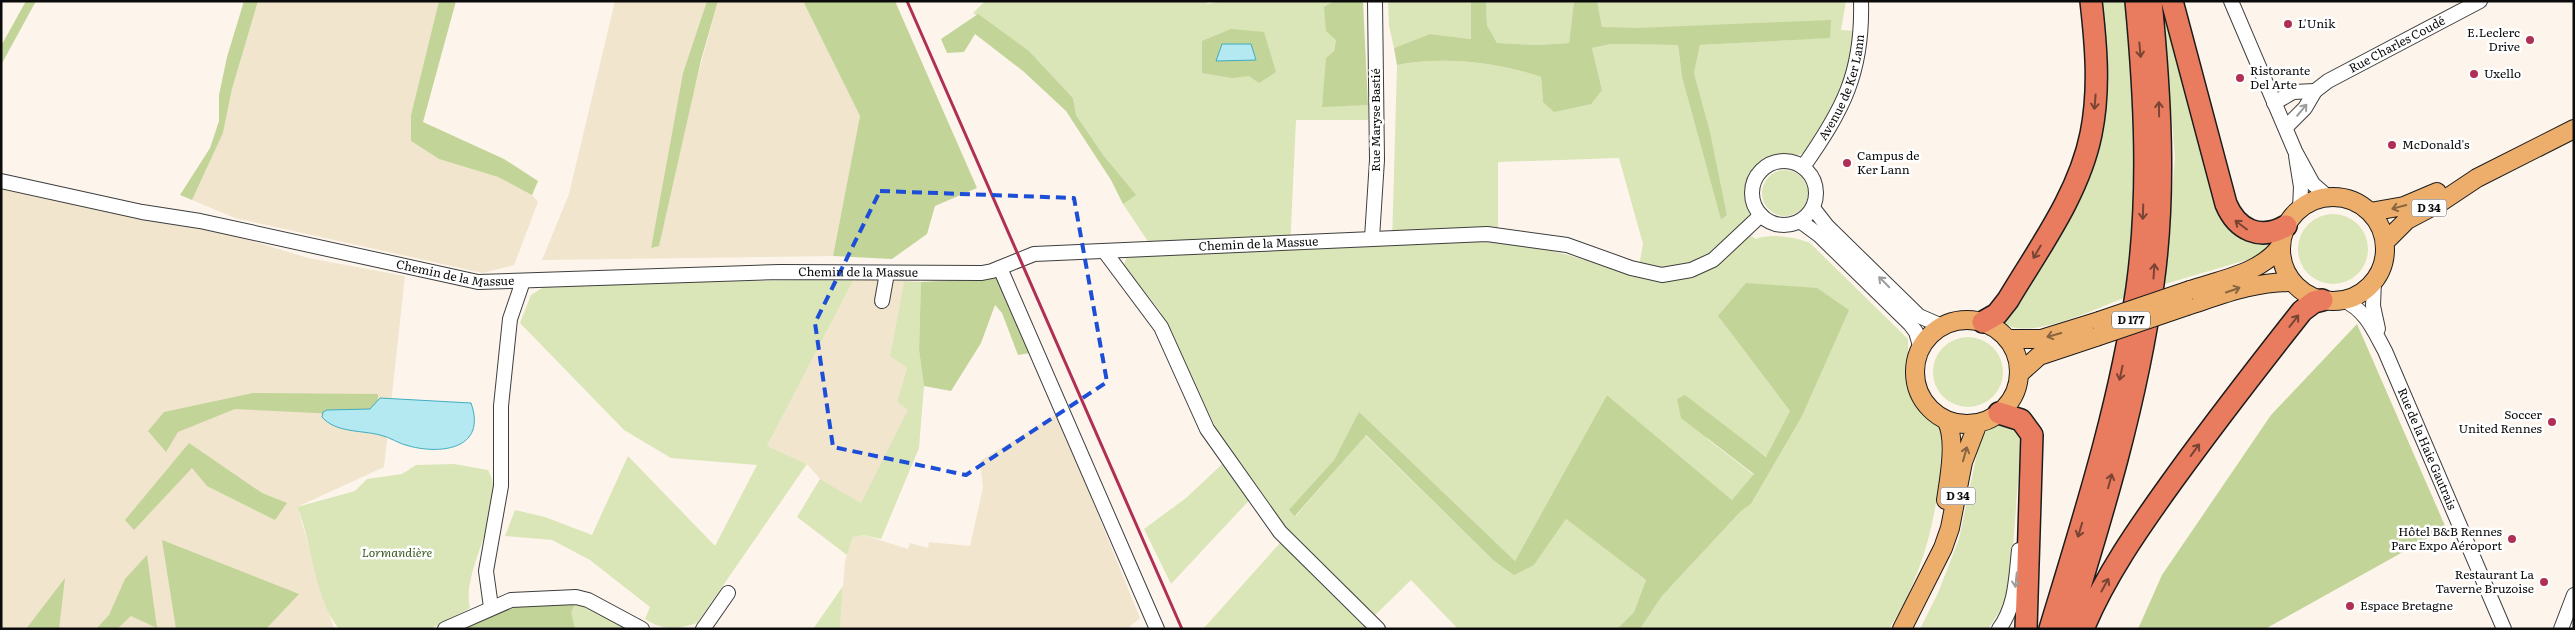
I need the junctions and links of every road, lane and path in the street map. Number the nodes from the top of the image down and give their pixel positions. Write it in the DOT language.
graph roads {
  1 [pos="1375,1"];
  2 [pos="1861,1"];
  3 [pos="2091,1"];
  4 [pos="2136,1"];
  5 [pos="2151,1"];
  6 [pos="2172,1"];
  7 [pos="2231,1"];
  8 [pos="2480,1"];
  9 [pos="2315,90"];
  10 [pos="2274,103"];
  11 [pos="2286,128"];
  12 [pos="2574,129"];
  13 [pos="2295,150"];
  14 [pos="1803,167"];
  15 [pos="2477,178"];
  16 [pos="1,182"];
  17 [pos="2328,197"];
  18 [pos="1813,208"];
  19 [pos="2300,208"];
  20 [pos="2370,212"];
  21 [pos="1761,215"];
  22 [pos="1800,221"];
  23 [pos="2284,235"];
  24 [pos="1372,238"];
  25 [pos="2385,242"];
  26 [pos="1105,252"];
  27 [pos="1000,268"];
  28 [pos="887,273"];
  29 [pos="523,281"];
  30 [pos="2374,281"];
  31 [pos="2292,282"];
  32 [pos="2188,298"];
  33 [pos="2332,300"];
  34 [pos="882,301"];
  35 [pos="1983,322"];
  36 [pos="1942,326"];
  37 [pos="2097,329"];
  38 [pos="2008,339"];
  39 [pos="1921,349"];
  40 [pos="2385,351"];
  41 [pos="2019,374"];
  42 [pos="1999,413"];
  43 [pos="1946,420"];
  44 [pos="1978,423"];
  45 [pos="2031,462"];
  46 [pos="1932,567"];
  47 [pos="728,593"];
  48 [pos="2574,595"];
  49 [pos="491,607"];
  50 [pos="445,629"];
  51 [pos="642,629"];
  52 [pos="703,629"];
  53 [pos="1157,629"];
  54 [pos="1378,629"];
  55 [pos="1902,629"];
  56 [pos="1999,629"];
  57 [pos="2026,629"];
  58 [pos="2050,629"];
  59 [pos="2067,629"];
  60 [pos="2084,629"];
  61 [pos="2504,629"];
  62 [pos="2561,629"];
  1 -- 24 [label="street, Rue Maryse Bastié"];
  2 -- 14 [label="street, Avenue de Ker Lann"];
  3 -- 35 [label="highway, one-way"];
  4 -- 58 [label="highway, D 177, one-way"];
  59 -- 5 [label="highway, D 177, one-way"];
  23 -- 6 [label="highway, one-way"];
  7 -- 10 [label="street"];
  8 -- 9 [label="street, Rue Charles Coudé"];
  9 -- 10 [label="street, Rue Charles Coudé"];
  11 -- 9 [label="street, Rue Charles Coudé, one-way"];
  10 -- 11 [label="street"];
  11 -- 13 [label="street"];
  12 -- 15 [label="main road, D 34"];
  13 -- 17 [label="street"];
  13 -- 19 [label="street"];
  14 -- 18 [label="street"];
  14 -- 21 [label="street"];
  15 -- 20 [label="main road, D 34, one-way"];
  15 -- 25 [label="main road, D 34"];
  16 -- 29 [label="street, Chemin de la Massue"];
  17 -- 19 [label="main road"];
  17 -- 20 [label="main road"];
  18 -- 22 [label="street"];
  36 -- 18 [label="street, one-way"];
  19 -- 23 [label="main road"];
  20 -- 25 [label="main road"];
  21 -- 22 [label="street"];
  21 -- 24 [label="street, Chemin de la Massue"];
  22 -- 39 [label="street"];
  23 -- 31 [label="main road"];
  23 -- 32 [label="main road"];
  24 -- 26 [label="street, Chemin de la Massue"];
  25 -- 30 [label="main road"];
  26 -- 27 [label="street, Chemin de la Massue"];
  26 -- 54 [label="street"];
  27 -- 28 [label="street, Chemin de la Massue"];
  27 -- 53 [label="street"];
  28 -- 29 [label="street, Chemin de la Massue"];
  28 -- 34 [label="street"];
  29 -- 49 [label="street"];
  30 -- 33 [label="main road"];
  30 -- 40 [label="street, Rue de la Haie Gautrais"];
  32 -- 31 [label="main road, one-way"];
  31 -- 33 [label="main road"];
  32 -- 37 [label="main road, bridge"];
  33 -- 40 [label="street, Rue de la Haie Gautrais"];
  60 -- 33 [label="highway, one-way"];
  35 -- 36 [label="main road"];
  35 -- 38 [label="main road"];
  36 -- 39 [label="main road"];
  37 -- 38 [label="main road, one-way"];
  37 -- 41 [label="main road"];
  38 -- 41 [label="main road"];
  39 -- 43 [label="main road"];
  40 -- 61 [label="street, Rue de la Haie Gautrais"];
  41 -- 42 [label="main road"];
  42 -- 44 [label="main road"];
  42 -- 45 [label="highway"];
  43 -- 44 [label="main road"];
  43 -- 46 [label="main road, D 34"];
  46 -- 44 [label="main road, D 34, one-way"];
  45 -- 56 [label="street, one-way"];
  45 -- 57 [label="highway"];
  46 -- 55 [label="main road, D 34"];
  47 -- 52 [label="street"];
  48 -- 62 [label="street"];
  49 -- 50 [label="street"];
  49 -- 51 [label="street"];
}
